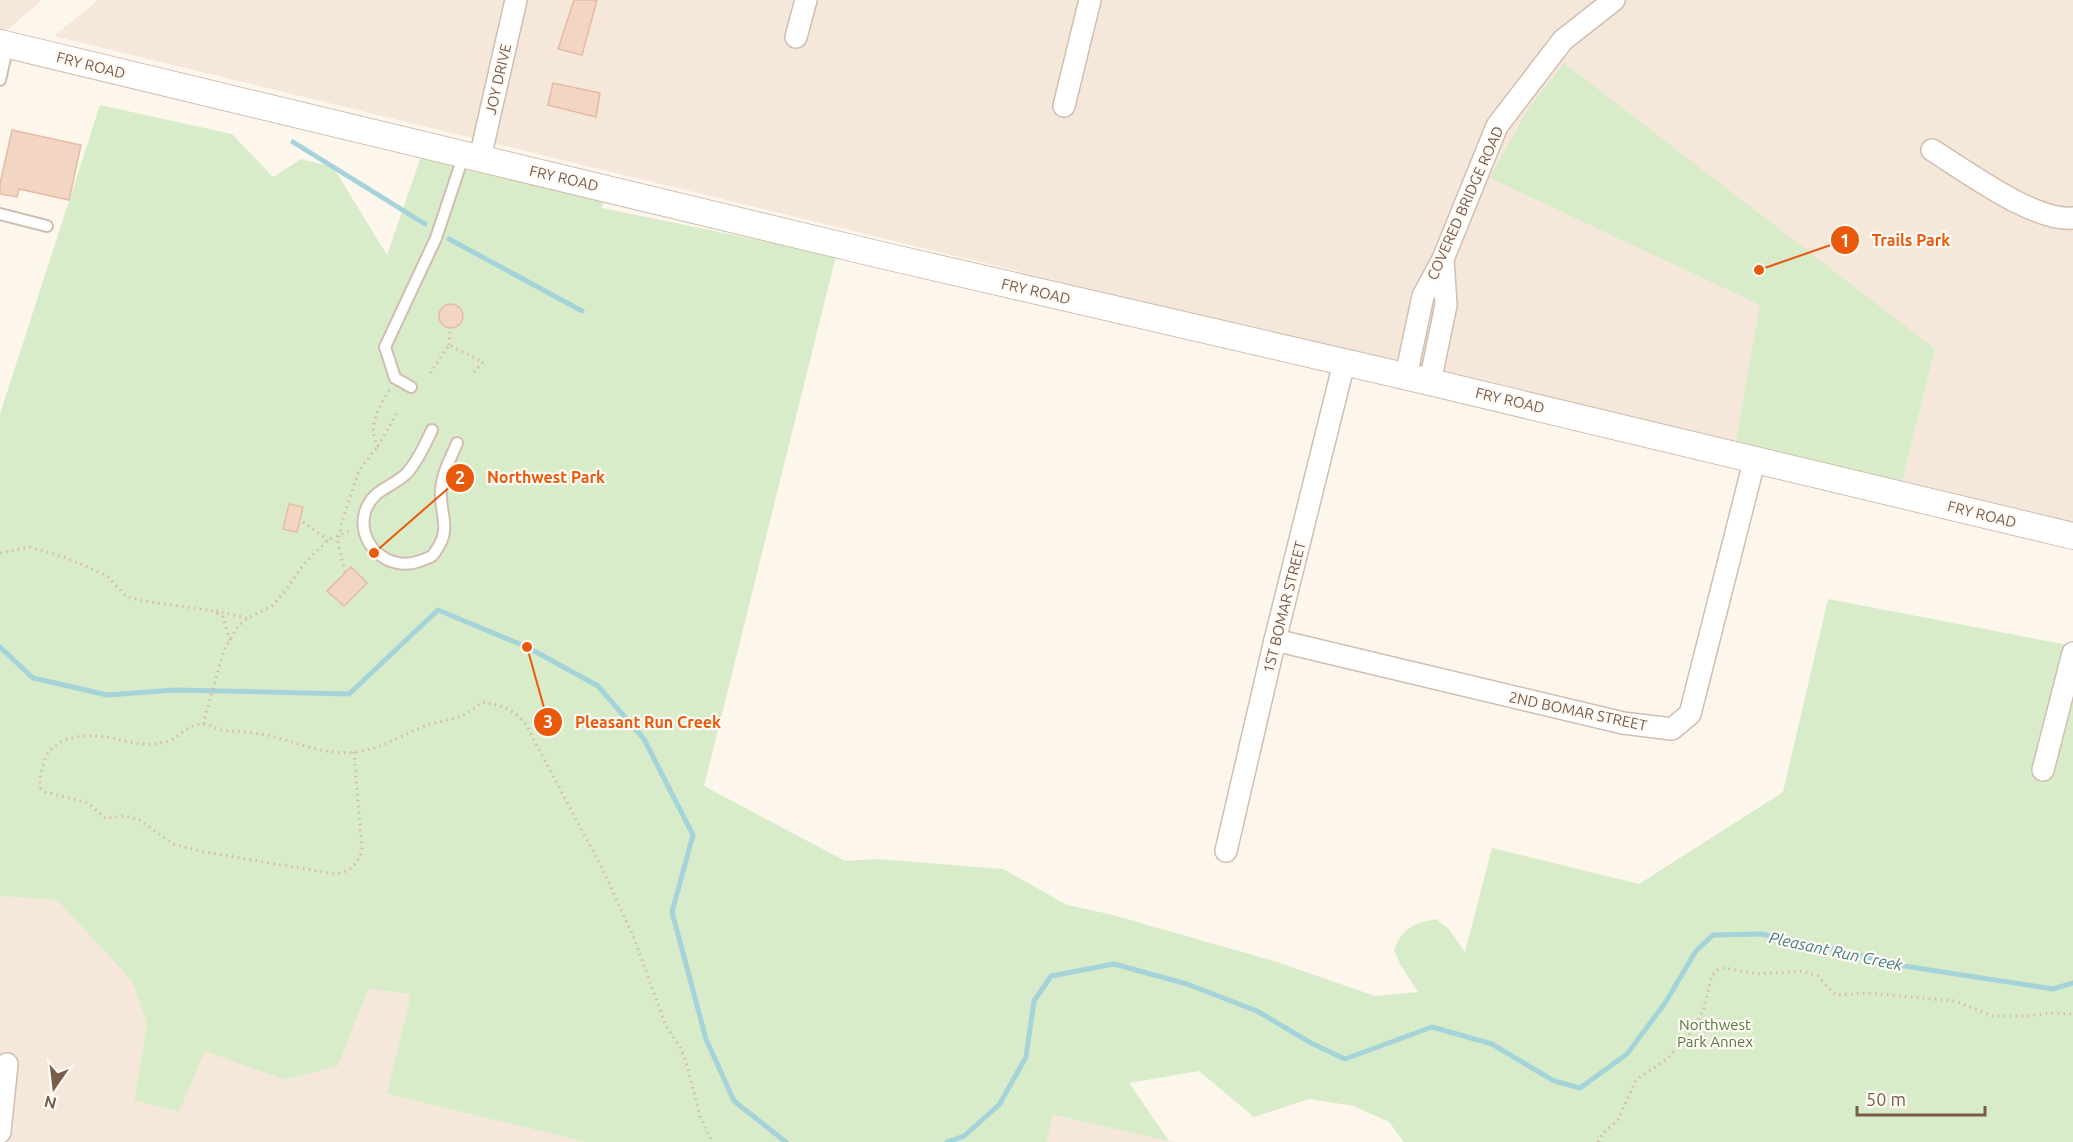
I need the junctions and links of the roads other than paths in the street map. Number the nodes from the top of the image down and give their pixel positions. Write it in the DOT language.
graph roads {
  1 [pos="806,0"];
  2 [pos="1090,0"];
  3 [pos="1614,0"];
  4 [pos="511,1"];
  5 [pos="796,37"];
  6 [pos="4,44"];
  7 [pos="0,80"];
  8 [pos="1064,106"];
  9 [pos="1932,150"];
  10 [pos="472,156"];
  11 [pos="0,214"];
  12 [pos="2073,218"];
  13 [pos="47,226"];
  14 [pos="1344,363"];
  15 [pos="1418,379"];
  16 [pos="411,387"];
  17 [pos="432,430"];
  18 [pos="457,443"];
  19 [pos="1755,459"];
  20 [pos="2073,536"];
  21 [pos="1275,640"];
  22 [pos="2073,653"];
  23 [pos="2043,770"];
  24 [pos="1226,851"];
  25 [pos="7,1064"];
  26 [pos="0,1132"];
  1 -- 5 [label="street"];
  2 -- 8 [label="street"];
  3 -- 15 [label="street, COVERED BRIDGE ROAD"];
  4 -- 10 [label="street, JOY DRIVE"];
  6 -- 7 [label="lane"];
  6 -- 10 [label="street, FRY ROAD"];
  9 -- 12 [label="street"];
  10 -- 14 [label="street, FRY ROAD"];
  10 -- 16 [label="lane"];
  11 -- 13 [label="lane"];
  14 -- 15 [label="street, FRY ROAD"];
  14 -- 21 [label="street, 1ST BOMAR STREET"];
  15 -- 19 [label="street, FRY ROAD"];
  17 -- 18 [label="lane"];
  19 -- 20 [label="street, FRY ROAD"];
  19 -- 21 [label="street, 2ND BOMAR STREET"];
  21 -- 24 [label="street, 1ST BOMAR STREET"];
  22 -- 23 [label="street"];
  25 -- 26 [label="street"];
}
